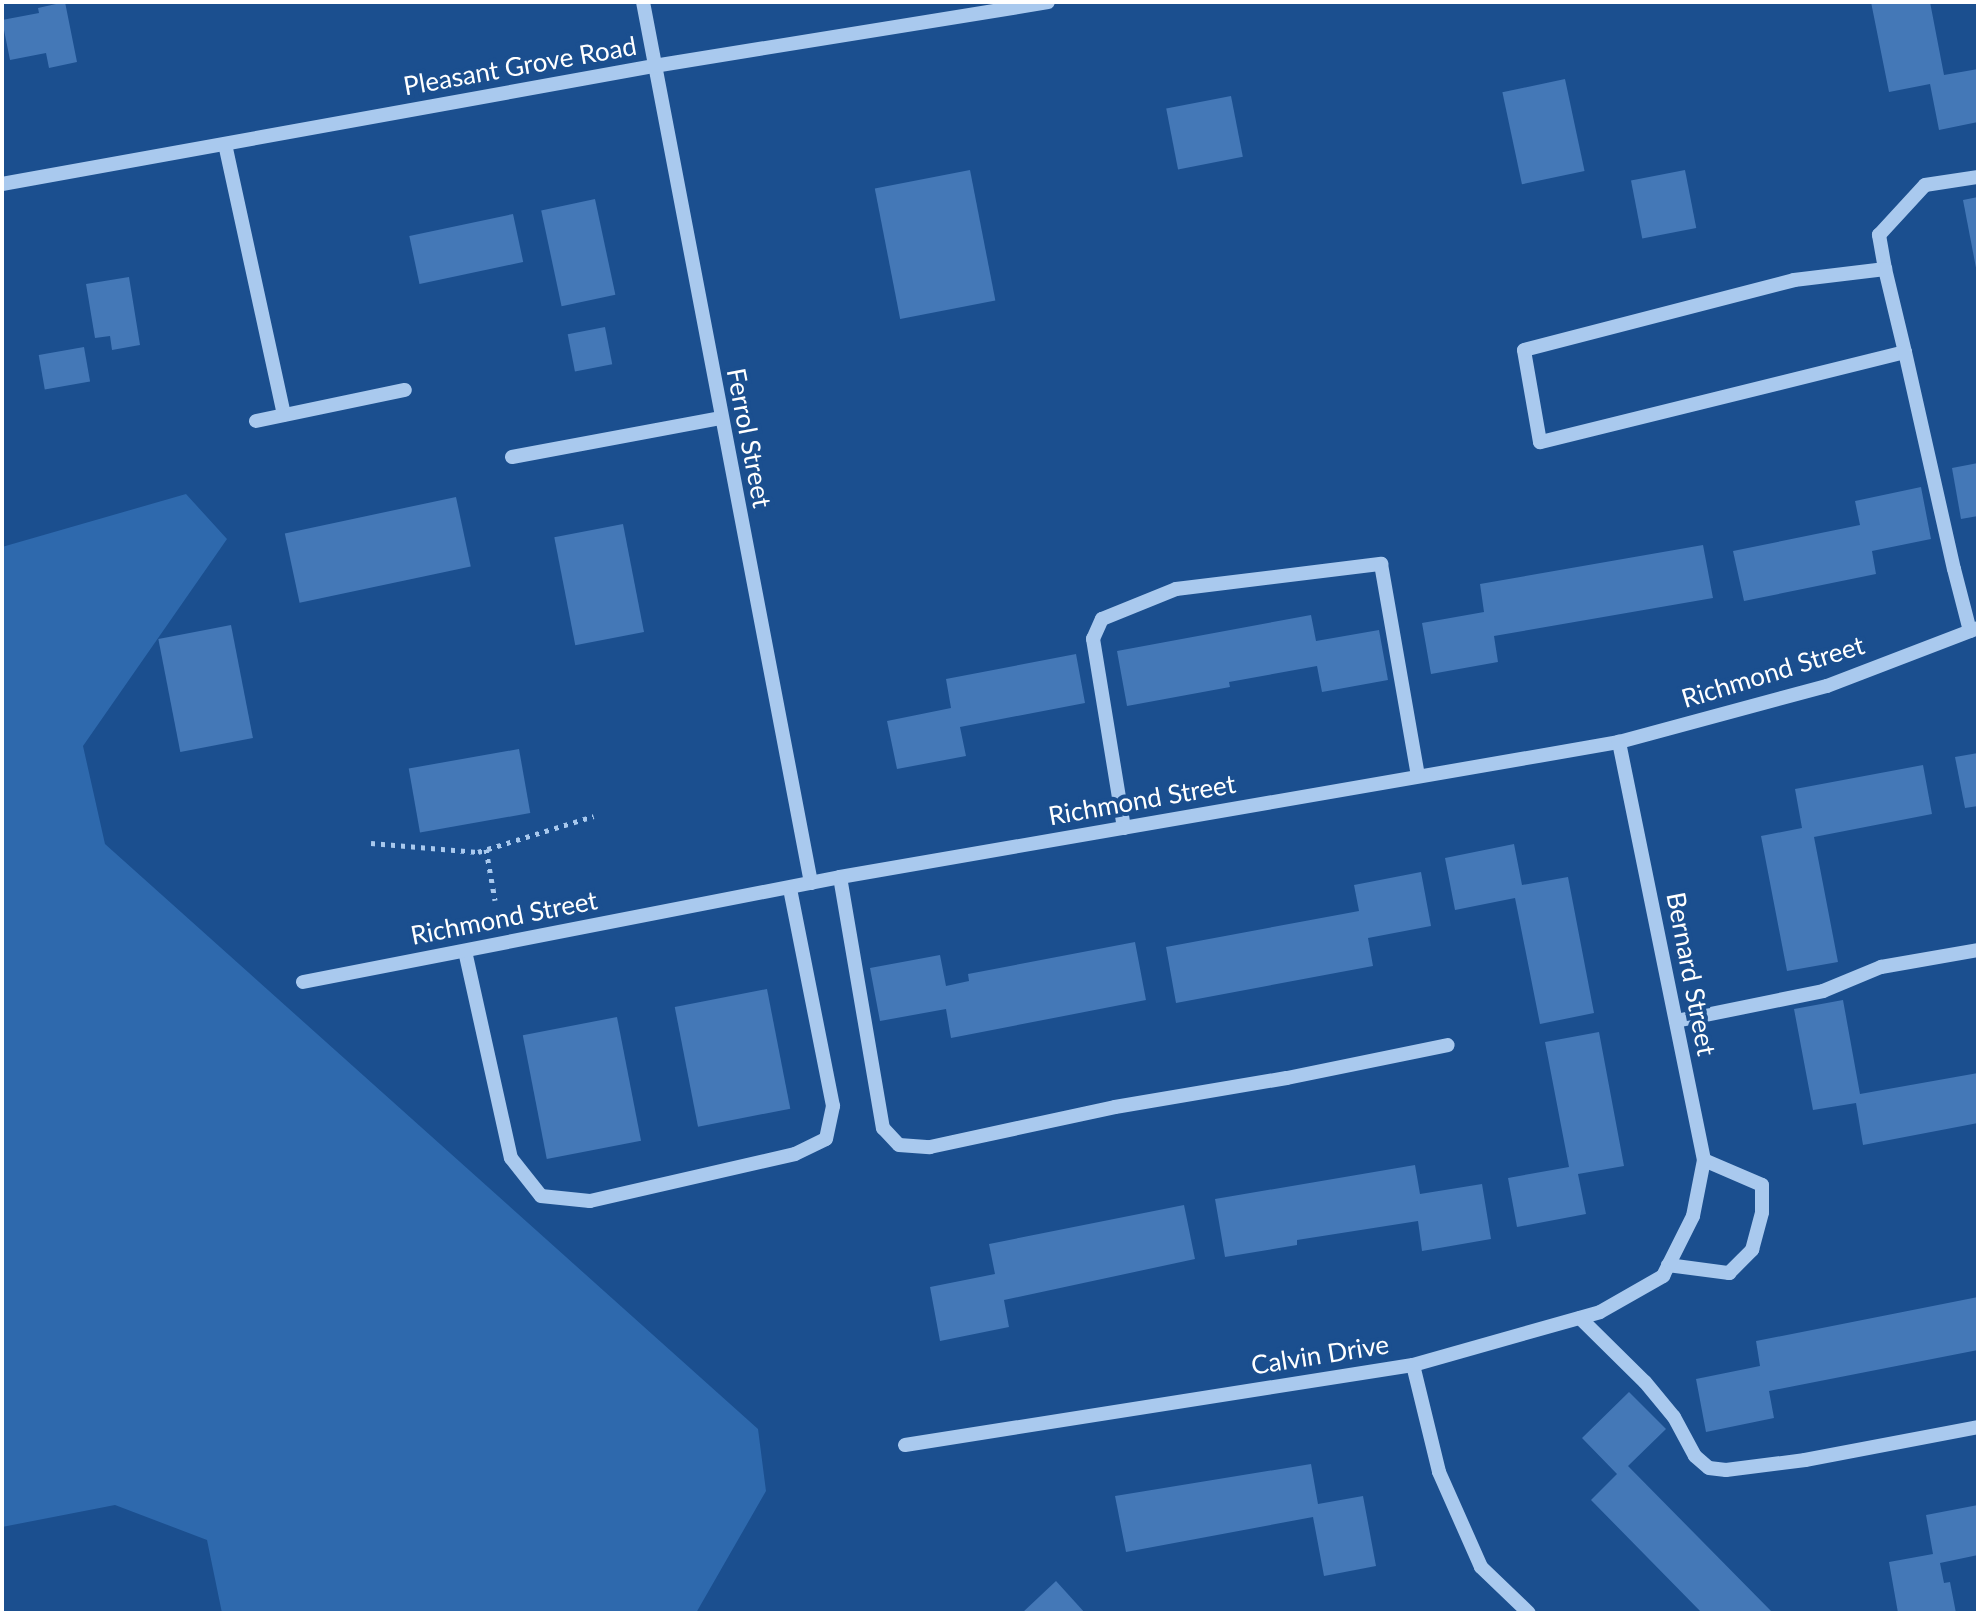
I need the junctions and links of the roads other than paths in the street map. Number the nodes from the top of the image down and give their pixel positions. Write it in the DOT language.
graph roads {
  1 [pos="643,2"];
  2 [pos="1048,2"];
  3 [pos="654,66"];
  4 [pos="225,144"];
  5 [pos="1978,177"];
  6 [pos="2,184"];
  7 [pos="1885,269"];
  8 [pos="1905,352"];
  9 [pos="405,390"];
  10 [pos="284,415"];
  11 [pos="721,418"];
  12 [pos="256,421"];
  13 [pos="512,457"];
  14 [pos="1974,629"];
  15 [pos="1619,742"];
  16 [pos="1418,776"];
  17 [pos="1124,828"];
  18 [pos="840,877"];
  19 [pos="811,883"];
  20 [pos="790,888"];
  21 [pos="1978,950"];
  22 [pos="465,951"];
  23 [pos="303,982"];
  24 [pos="1676,1021"];
  25 [pos="1448,1045"];
  26 [pos="1704,1160"];
  27 [pos="1693,1216"];
  28 [pos="1668,1265"];
  29 [pos="1580,1318"];
  30 [pos="1413,1365"];
  31 [pos="1978,1427"];
  32 [pos="905,1445"];
  33 [pos="1529,1613"];
  1 -- 3 [label="street, Ferrol Street"];
  2 -- 3 [label="street, Pleasant Grove Road"];
  3 -- 4 [label="street, Pleasant Grove Road"];
  3 -- 11 [label="street, Ferrol Street"];
  4 -- 6 [label="street, Pleasant Grove Road"];
  4 -- 10 [label="street"];
  5 -- 7 [label="street"];
  7 -- 8 [label="street"];
  7 -- 8 [label="street"];
  8 -- 14 [label="street"];
  9 -- 10 [label="street"];
  10 -- 12 [label="street"];
  11 -- 13 [label="street"];
  11 -- 19 [label="street, Ferrol Street"];
  14 -- 15 [label="street, Richmond Street"];
  15 -- 16 [label="street, Richmond Street"];
  15 -- 24 [label="street, Bernard Street"];
  16 -- 17 [label="street, Richmond Street"];
  16 -- 17 [label="street"];
  17 -- 18 [label="street, Richmond Street"];
  18 -- 19 [label="street, Richmond Street"];
  18 -- 25 [label="street"];
  19 -- 20 [label="street, Richmond Street"];
  20 -- 22 [label="street, Richmond Street"];
  20 -- 22 [label="street"];
  21 -- 24 [label="street"];
  22 -- 23 [label="street, Richmond Street"];
  24 -- 26 [label="street, Bernard Street"];
  26 -- 27 [label="street, Bernard Street"];
  26 -- 28 [label="street"];
  27 -- 28 [label="street, Calvin Drive"];
  28 -- 29 [label="street, Calvin Drive"];
  29 -- 30 [label="street, Calvin Drive"];
  29 -- 31 [label="street"];
  30 -- 32 [label="street, Calvin Drive"];
  30 -- 33 [label="street"];
}
